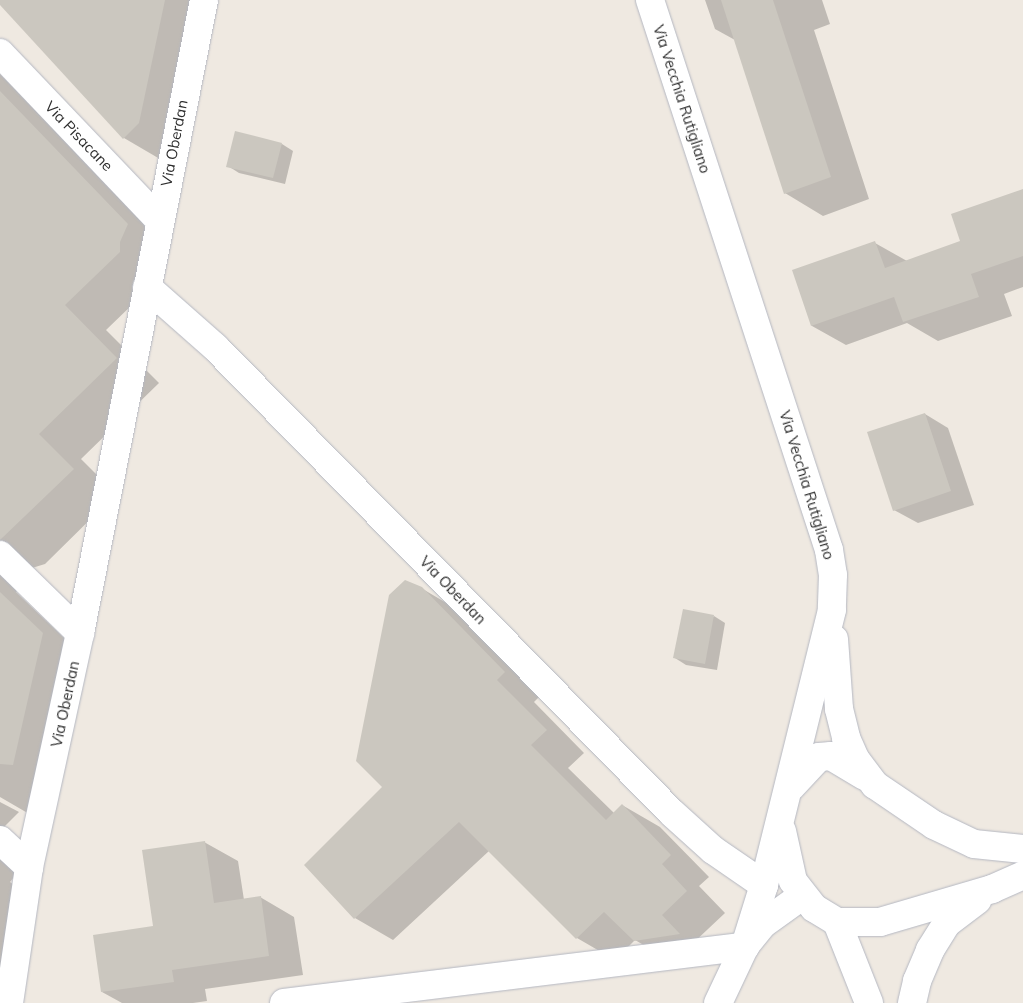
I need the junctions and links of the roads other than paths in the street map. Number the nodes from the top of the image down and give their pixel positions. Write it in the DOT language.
graph roads {
  1 [pos="204,0"];
  2 [pos="650,0"];
  3 [pos="0,53"];
  4 [pos="159,220"];
  5 [pos="147,287"];
  6 [pos="0,555"];
  7 [pos="832,610"];
  8 [pos="80,633"];
  9 [pos="875,784"];
  10 [pos="788,791"];
  11 [pos="780,820"];
  12 [pos="0,840"];
  13 [pos="1023,849"];
  14 [pos="29,867"];
  15 [pos="1023,874"];
  16 [pos="764,885"];
  17 [pos="992,889"];
  18 [pos="802,896"];
  19 [pos="837,922"];
  20 [pos="745,946"];
  21 [pos="9,1003"];
  22 [pos="284,1003"];
  23 [pos="718,1003"];
  24 [pos="869,1003"];
  25 [pos="912,1003"];
  1 -- 4 [label="street, Via Oberdan"];
  2 -- 7 [label="street, Via Vecchia Rutigliano"];
  3 -- 4 [label="street, Via Pisacane"];
  4 -- 5 [label="street, Via Oberdan"];
  5 -- 8 [label="street, Via Oberdan"];
  5 -- 16 [label="street, Via Oberdan"];
  6 -- 8 [label="street"];
  7 -- 9 [label="street"];
  7 -- 10 [label="street, Via Vecchia Rutigliano"];
  8 -- 14 [label="street, Via Oberdan"];
  9 -- 10 [label="street"];
  9 -- 13 [label="street"];
  10 -- 11 [label="street, Via Vecchia Rutigliano"];
  11 -- 16 [label="street, Via Vecchia Rutigliano"];
  11 -- 18 [label="street"];
  12 -- 14 [label="street"];
  14 -- 21 [label="street, Via Oberdan"];
  15 -- 17 [label="street"];
  16 -- 20 [label="street, Via Vecchia Rutigliano"];
  17 -- 19 [label="street"];
  17 -- 25 [label="street"];
  18 -- 19 [label="street"];
  18 -- 20 [label="street"];
  19 -- 24 [label="street"];
  20 -- 22 [label="street"];
  20 -- 23 [label="street, Via Vecchia Rutigliano"];
}
